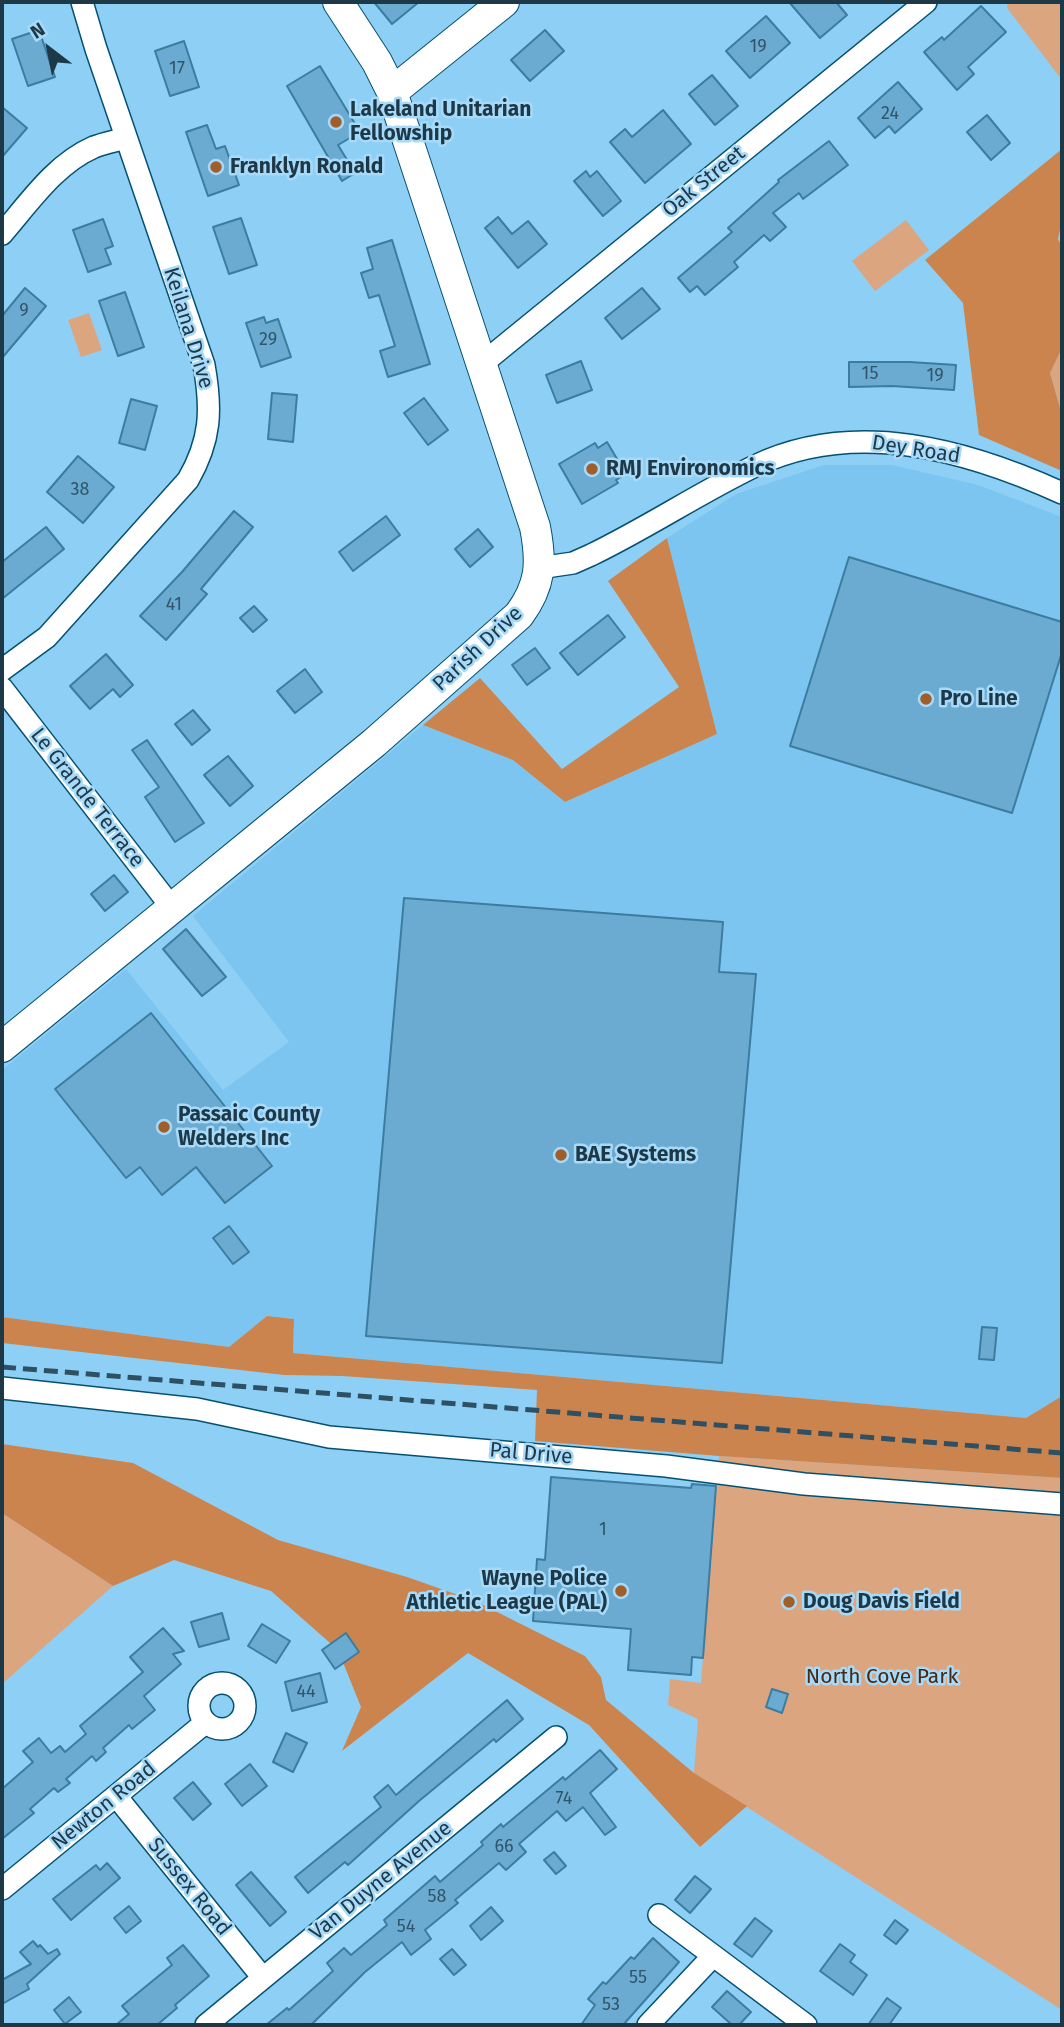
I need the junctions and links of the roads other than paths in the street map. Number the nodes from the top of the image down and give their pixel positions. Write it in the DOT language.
graph roads {
  1 [pos="82,2"];
  2 [pos="338,2"];
  3 [pos="504,2"];
  4 [pos="926,2"];
  5 [pos="393,92"];
  6 [pos="126,138"];
  7 [pos="2,234"];
  8 [pos="483,363"];
  9 [pos="1062,494"];
  10 [pos="539,568"];
  11 [pos="2,670"];
  12 [pos="2,688"];
  13 [pos="173,909"];
  14 [pos="2,1047"];
  15 [pos="2,1388"];
  16 [pos="1062,1504"];
  17 [pos="205,1723"];
  18 [pos="555,1737"];
  19 [pos="116,1796"];
  20 [pos="2,1889"];
  21 [pos="659,1915"];
  22 [pos="713,1956"];
  23 [pos="263,1978"];
  24 [pos="206,2025"];
  25 [pos="648,2025"];
  26 [pos="806,2025"];
  1 -- 6 [label="street, Keilana Drive"];
  2 -- 5 [label="street, Parish Drive"];
  3 -- 5 [label="street"];
  4 -- 8 [label="street, Oak Street"];
  5 -- 8 [label="street, Parish Drive"];
  6 -- 7 [label="street"];
  6 -- 11 [label="street, Keilana Drive"];
  8 -- 10 [label="street, Parish Drive"];
  9 -- 10 [label="street, Dey Road"];
  10 -- 13 [label="street, Parish Drive"];
  12 -- 13 [label="street, Le Grande Terrace"];
  13 -- 14 [label="street, Parish Drive"];
  15 -- 16 [label="street, Pal Drive"];
  17 -- 19 [label="street, Newton Road"];
  18 -- 23 [label="street, Van Duyne Avenue"];
  19 -- 20 [label="street, Newton Road"];
  19 -- 23 [label="street, Sussex Road"];
  21 -- 22 [label="street"];
  22 -- 25 [label="street"];
  22 -- 26 [label="street"];
  23 -- 24 [label="street, Van Duyne Avenue"];
}
